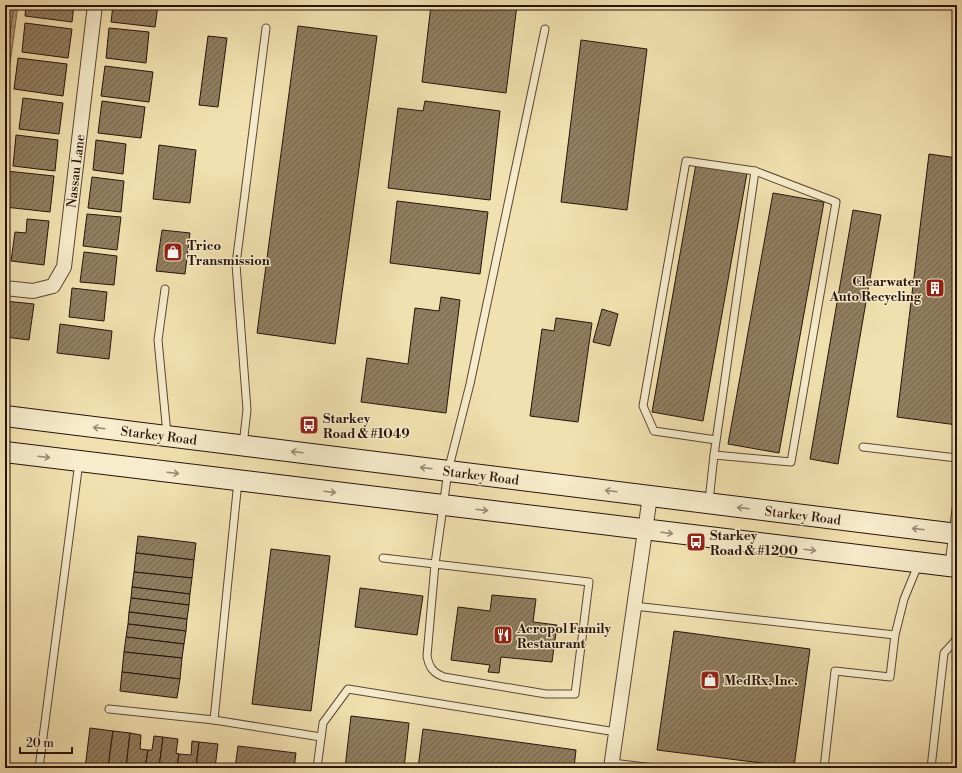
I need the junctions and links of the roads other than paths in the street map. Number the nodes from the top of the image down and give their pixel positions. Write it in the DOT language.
graph roads {
  1 [pos="95,5"];
  2 [pos="266,28"];
  3 [pos="545,29"];
  4 [pos="755,171"];
  5 [pos="5,288"];
  6 [pos="165,289"];
  7 [pos="5,416"];
  8 [pos="168,436"];
  9 [pos="716,440"];
  10 [pos="243,446"];
  11 [pos="863,447"];
  12 [pos="5,452"];
  13 [pos="714,455"];
  14 [pos="957,458"];
  15 [pos="79,461"];
  16 [pos="448,471"];
  17 [pos="238,481"];
  18 [pos="650,496"];
  19 [pos="957,502"];
  20 [pos="708,503"];
  21 [pos="443,506"];
  22 [pos="645,530"];
  23 [pos="955,534"];
  24 [pos="383,558"];
  25 [pos="918,563"];
  26 [pos="436,564"];
  27 [pos="953,567"];
  28 [pos="634,606"];
  29 [pos="957,627"];
  30 [pos="895,635"];
  31 [pos="956,640"];
  32 [pos="110,709"];
  33 [pos="214,720"];
  34 [pos="616,732"];
  35 [pos="322,737"];
  36 [pos="611,765"];
  37 [pos="39,768"];
  38 [pos="317,768"];
  39 [pos="654,768"];
  40 [pos="824,768"];
  41 [pos="931,768"];
  1 -- 5 [label="street, Nassau Lane"];
  2 -- 10 [label="lane"];
  3 -- 16 [label="lane"];
  4 -- 9 [label="lane"];
  4 -- 9 [label="lane"];
  4 -- 13 [label="lane"];
  6 -- 8 [label="lane"];
  8 -- 7 [label="main road, Starkey Road, one-way"];
  8 -- 10 [label="main road, Starkey Road"];
  9 -- 13 [label="lane"];
  16 -- 10 [label="main road, Starkey Road, one-way"];
  11 -- 14 [label="lane"];
  12 -- 15 [label="main road, one-way"];
  13 -- 20 [label="lane"];
  15 -- 17 [label="main road, one-way"];
  15 -- 37 [label="lane"];
  18 -- 16 [label="main road, Starkey Road, one-way"];
  16 -- 21 [label="lane"];
  17 -- 21 [label="main road, one-way"];
  17 -- 33 [label="lane"];
  18 -- 20 [label="main road, Starkey Road"];
  18 -- 22 [label="street"];
  19 -- 23 [label="lane"];
  23 -- 20 [label="main road, Starkey Road, one-way"];
  21 -- 22 [label="main road, one-way"];
  21 -- 26 [label="lane"];
  22 -- 25 [label="main road, one-way"];
  22 -- 28 [label="street"];
  23 -- 27 [label="lane"];
  24 -- 26 [label="lane"];
  25 -- 27 [label="main road"];
  25 -- 30 [label="lane"];
  26 -- 26 [label="lane"];
  28 -- 30 [label="lane"];
  28 -- 34 [label="street"];
  29 -- 31 [label="lane"];
  30 -- 40 [label="lane"];
  31 -- 41 [label="lane"];
  32 -- 33 [label="lane"];
  33 -- 35 [label="lane"];
  34 -- 35 [label="lane"];
  34 -- 36 [label="street"];
  35 -- 38 [label="lane"];
  36 -- 39 [label="lane"];
}
